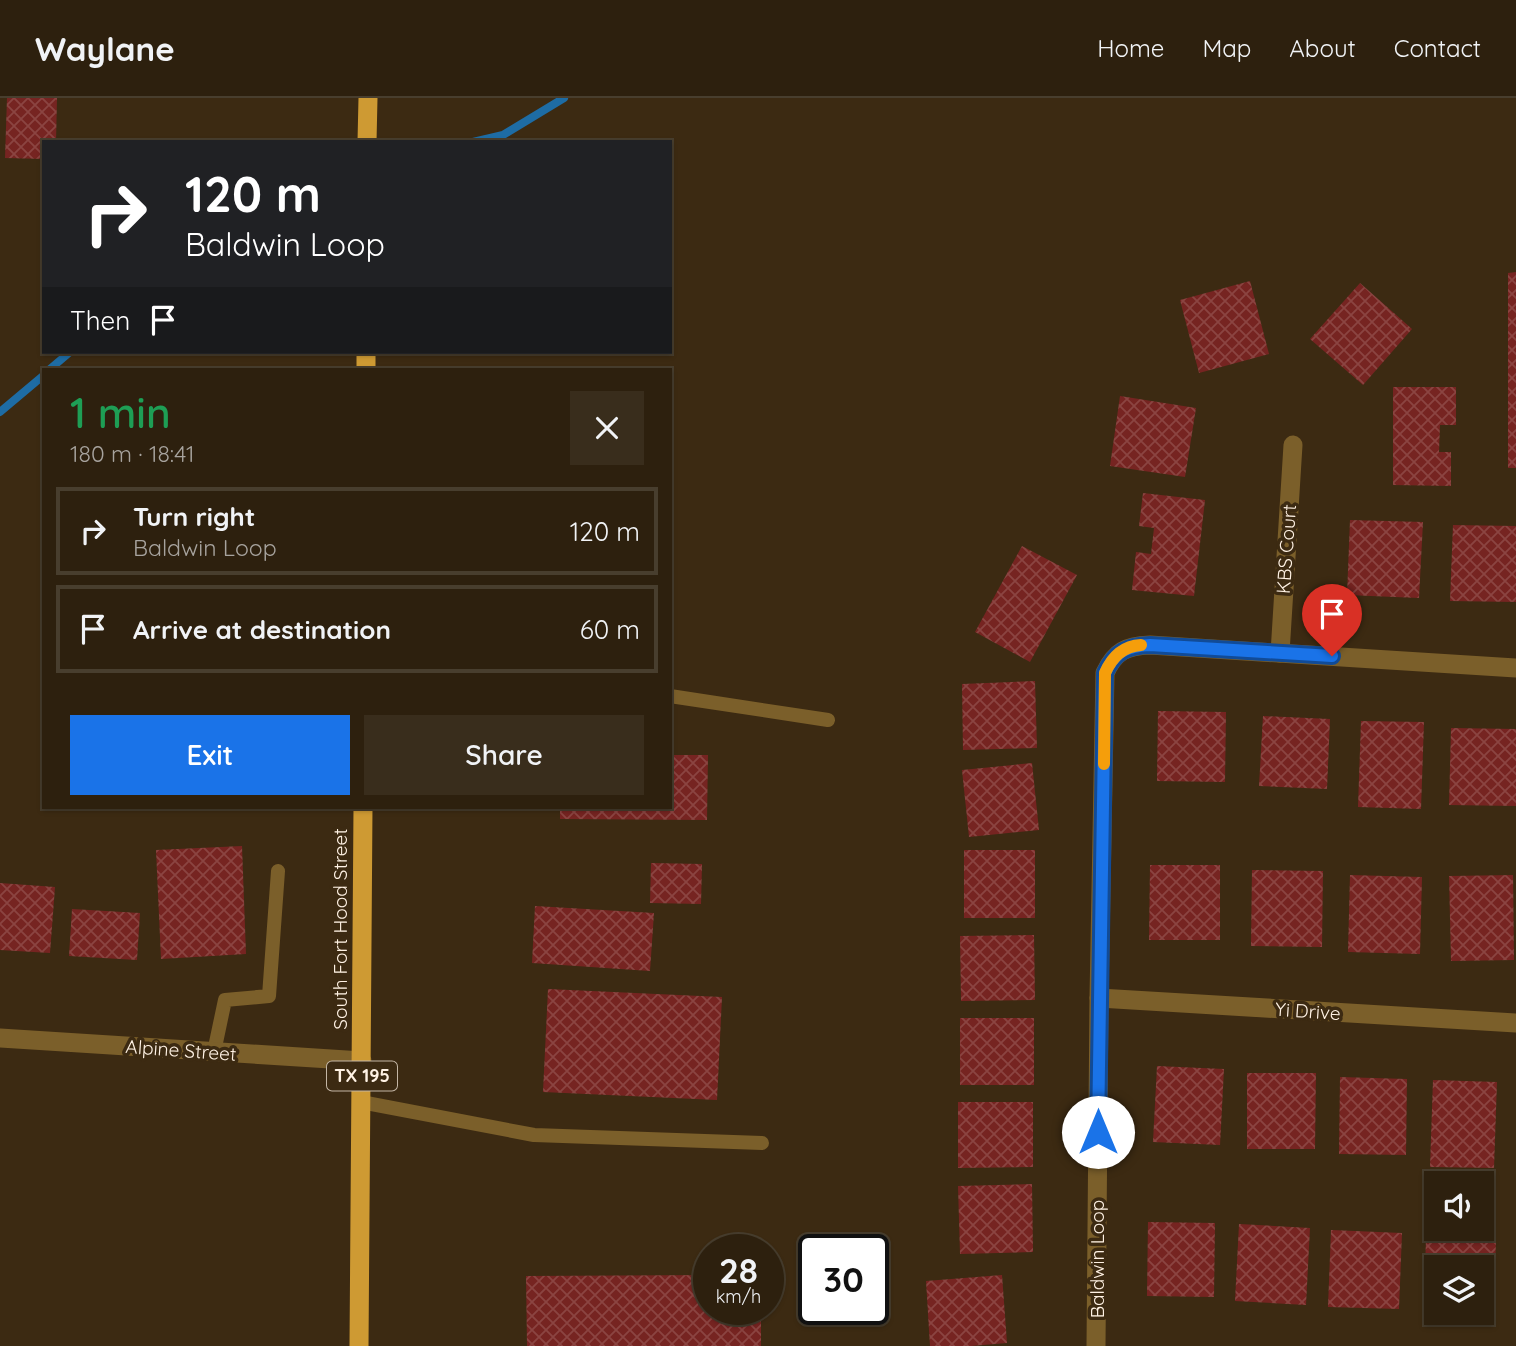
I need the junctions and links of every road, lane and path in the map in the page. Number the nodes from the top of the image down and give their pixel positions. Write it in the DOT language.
graph roads {
  1 [pos="368,98"];
  2 [pos="367,140"];
  3 [pos="1293,445"];
  4 [pos="1280,653"];
  5 [pos="1516,668"];
  6 [pos="672,696"];
  7 [pos="828,720"];
  8 [pos="363,809"];
  9 [pos="278,871"];
  10 [pos="1099,998"];
  11 [pos="1516,1024"];
  12 [pos="0,1038"];
  13 [pos="214,1052"];
  14 [pos="362,1061"];
  15 [pos="361,1102"];
  16 [pos="762,1143"];
  17 [pos="359,1346"];
  18 [pos="1096,1346"];
  1 -- 2 [label="highway"];
  3 -- 4 [label="street, KBS Court"];
  4 -- 5 [label="street, Baldwin Loop"];
  4 -- 10 [label="street, Baldwin Loop"];
  6 -- 7 [label="lane"];
  8 -- 14 [label="highway, South Fort Hood Street / TX 195"];
  9 -- 13 [label="lane"];
  10 -- 11 [label="street, Yi Drive"];
  10 -- 18 [label="street, Baldwin Loop"];
  12 -- 13 [label="street, Alpine Street"];
  13 -- 14 [label="street, Alpine Street"];
  14 -- 15 [label="highway, South Fort Hood Street / TX 195"];
  15 -- 16 [label="lane"];
  15 -- 17 [label="highway, South Fort Hood Street / TX 195"];
}
